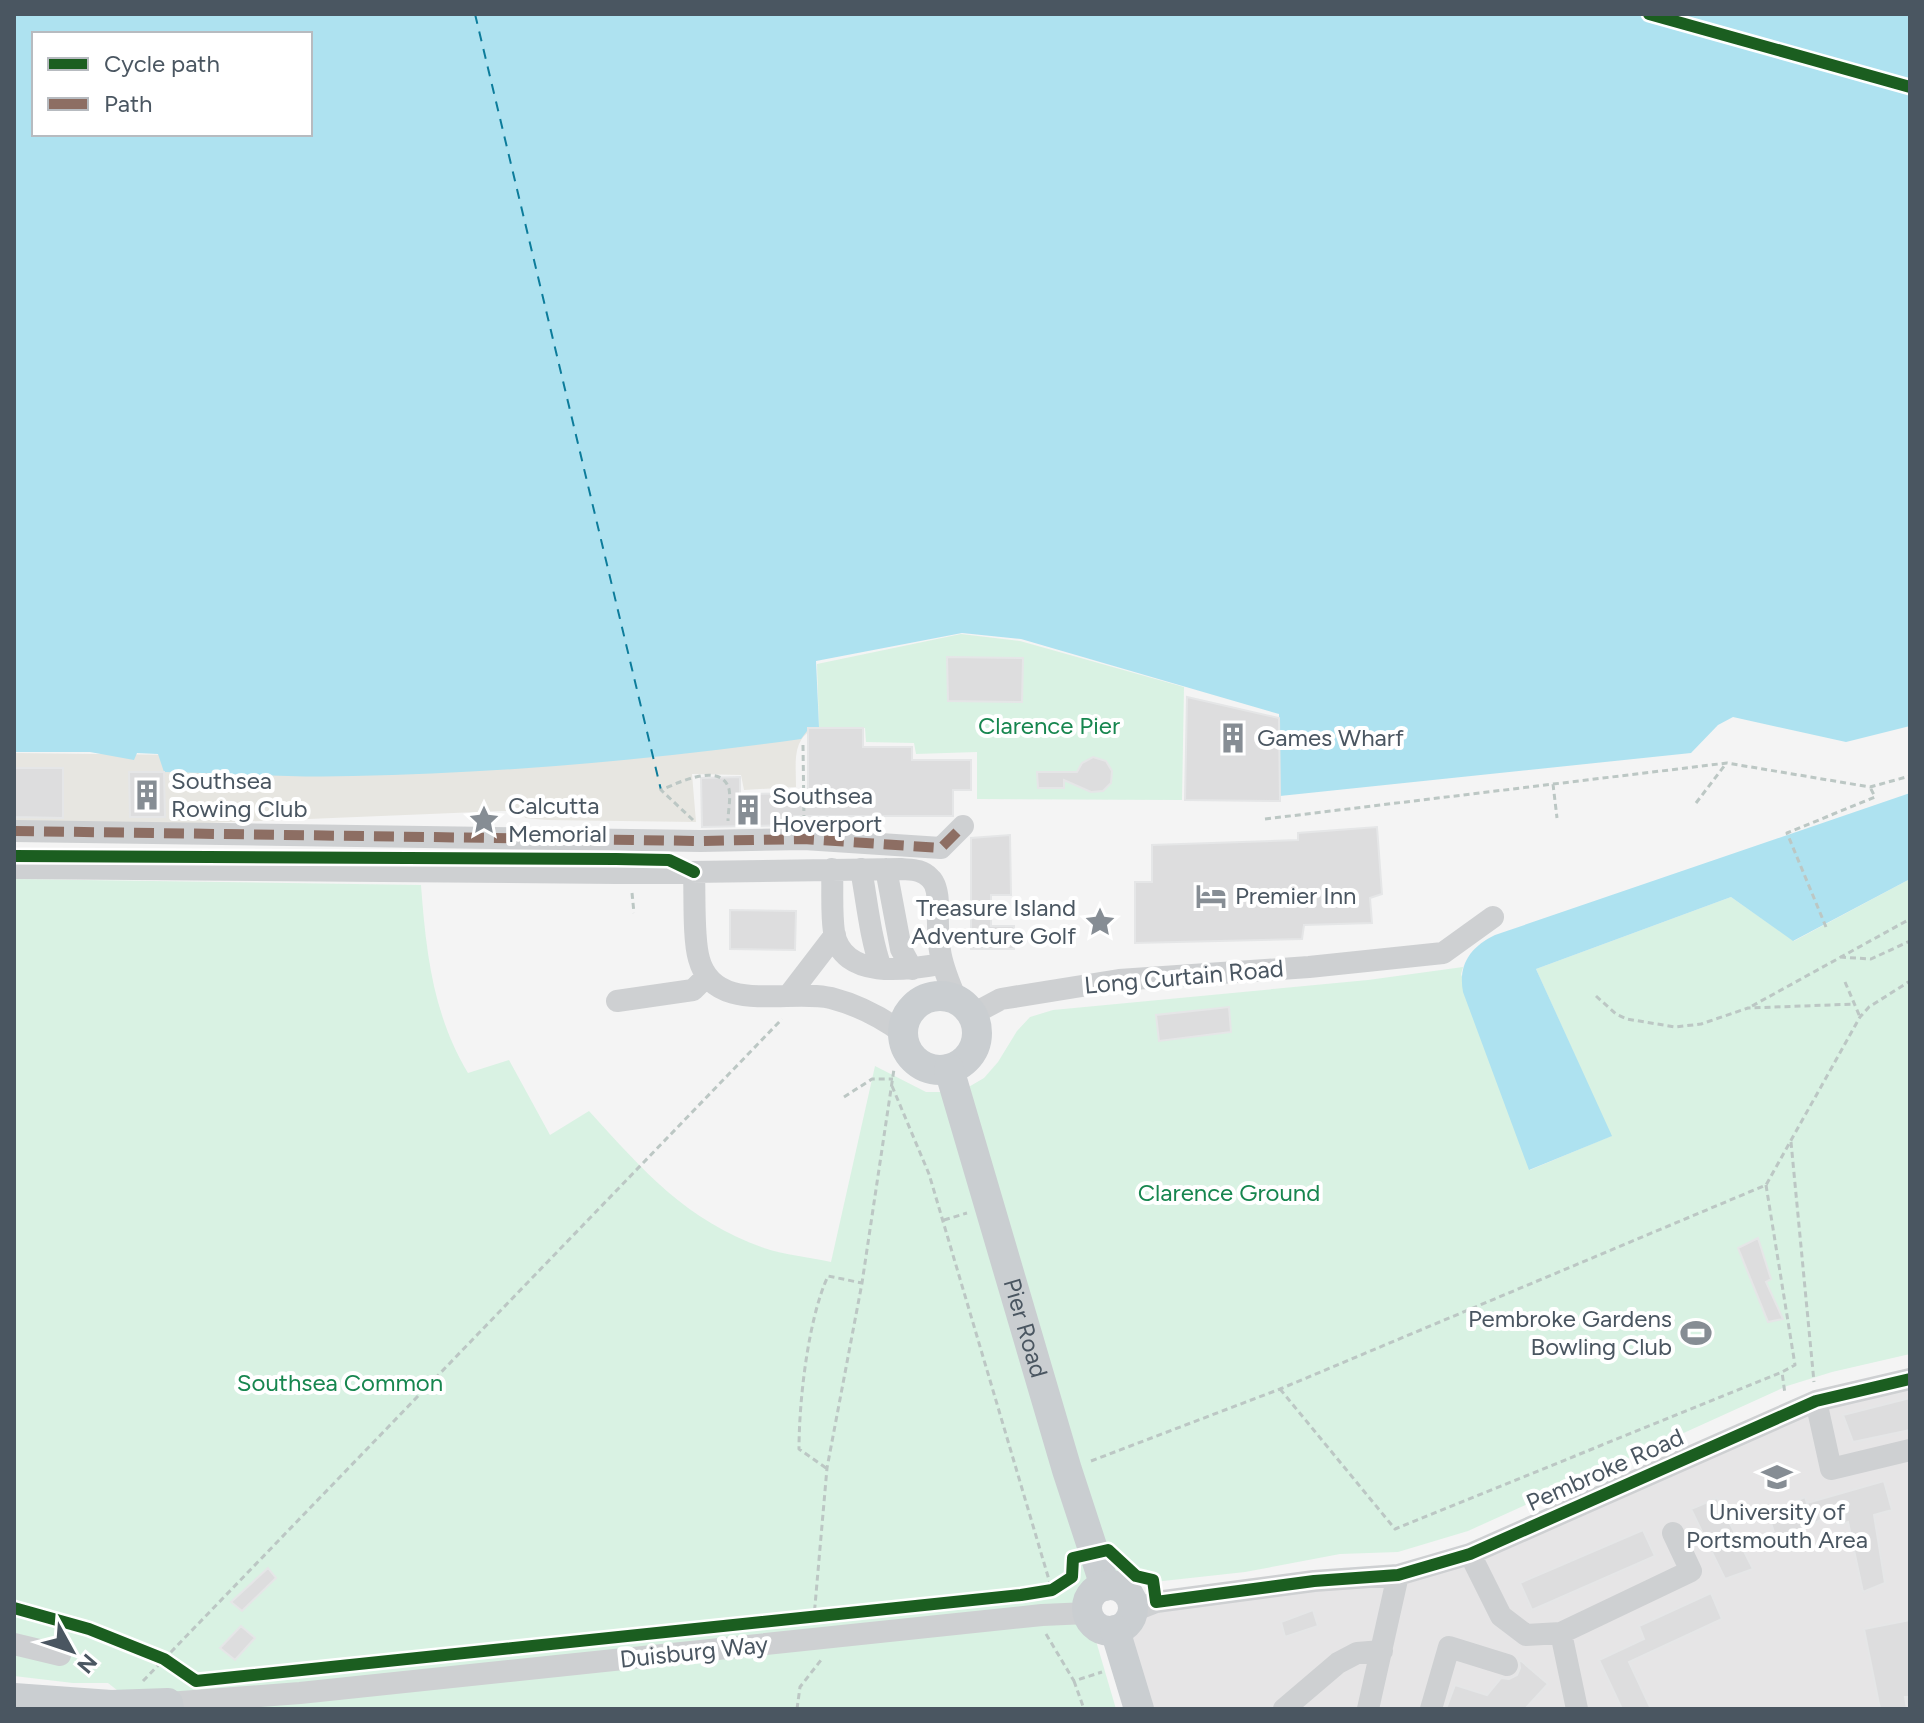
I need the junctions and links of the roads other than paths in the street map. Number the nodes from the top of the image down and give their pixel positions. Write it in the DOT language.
graph roads {
  1 [pos="963,826"];
  2 [pos="14,831"];
  3 [pos="14,868"];
  4 [pos="832,869"];
  5 [pos="861,869"];
  6 [pos="886,869"];
  7 [pos="694,872"];
  8 [pos="1493,917"];
  9 [pos="835,935"];
  10 [pos="941,964"];
  11 [pos="881,968"];
  12 [pos="912,969"];
  13 [pos="707,976"];
  14 [pos="789,995"];
  15 [pos="617,1001"];
  16 [pos="964,1007"];
  17 [pos="903,1033"];
  18 [pos="949,1069"];
  19 [pos="1910,1379"];
  20 [pos="1816,1401"];
  21 [pos="1910,1450"];
  22 [pos="1673,1533"];
  23 [pos="1470,1554"];
  24 [pos="1398,1575"];
  25 [pos="1105,1586"];
  26 [pos="1088,1613"];
  27 [pos="1124,1621"];
  28 [pos="1561,1633"];
  29 [pos="14,1644"];
  30 [pos="1382,1651"];
  31 [pos="60,1655"];
  32 [pos="1507,1665"];
  33 [pos="300,1693"];
  34 [pos="14,1698"];
  35 [pos="168,1706"];
  36 [pos="245,1709"];
  37 [pos="1139,1709"];
  38 [pos="1284,1709"];
  39 [pos="1368,1709"];
  40 [pos="1431,1709"];
  41 [pos="1577,1709"];
  1 -- 2 [label="street"];
  3 -- 7 [label="street"];
  4 -- 5 [label="street"];
  4 -- 7 [label="street"];
  4 -- 9 [label="street"];
  5 -- 6 [label="street"];
  5 -- 11 [label="street"];
  6 -- 10 [label="street"];
  6 -- 12 [label="street"];
  7 -- 13 [label="street"];
  8 -- 16 [label="street, Long Curtain Road"];
  9 -- 11 [label="street"];
  9 -- 14 [label="street"];
  10 -- 12 [label="street"];
  10 -- 16 [label="street"];
  11 -- 12 [label="street"];
  13 -- 14 [label="street"];
  13 -- 15 [label="street"];
  14 -- 17 [label="street"];
  16 -- 17 [label="main road"];
  16 -- 18 [label="main road"];
  17 -- 18 [label="main road"];
  18 -- 25 [label="main road, Pier Road"];
  19 -- 20 [label="street, Pembroke Road"];
  20 -- 21 [label="street"];
  20 -- 23 [label="street, Pembroke Road"];
  22 -- 28 [label="street"];
  23 -- 24 [label="street, Pembroke Road"];
  23 -- 28 [label="street"];
  24 -- 27 [label="street, Pembroke Road"];
  24 -- 30 [label="street"];
  25 -- 26 [label="main road"];
  25 -- 27 [label="main road"];
  26 -- 27 [label="main road"];
  26 -- 33 [label="street, Duisburg Way"];
  27 -- 37 [label="main road"];
  28 -- 41 [label="street"];
  29 -- 31 [label="street"];
  30 -- 38 [label="street"];
  30 -- 39 [label="street"];
  32 -- 40 [label="street"];
  33 -- 35 [label="street, Duisburg Way"];
  33 -- 36 [label="street, Duisburg Way"];
  34 -- 35 [label="main road"];
}
